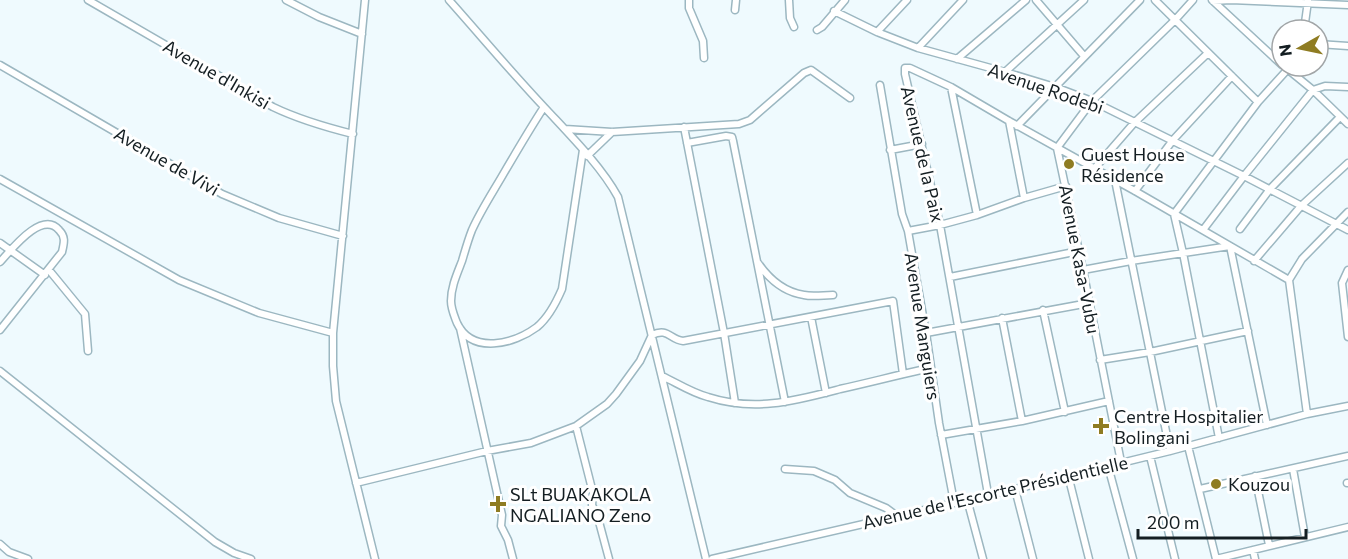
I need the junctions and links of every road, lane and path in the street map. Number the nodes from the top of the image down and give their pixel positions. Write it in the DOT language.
graph roads {
  1 [pos="88,0"];
  2 [pos="286,0"];
  3 [pos="365,0"];
  4 [pos="449,0"];
  5 [pos="689,0"];
  6 [pos="736,0"];
  7 [pos="844,0"];
  8 [pos="907,0"];
  9 [pos="962,0"];
  10 [pos="1026,0"];
  11 [pos="1036,0"];
  12 [pos="1084,0"];
  13 [pos="1140,0"];
  14 [pos="1155,0"];
  15 [pos="1193,0"];
  16 [pos="1213,0"];
  17 [pos="789,1"];
  18 [pos="1308,2"];
  19 [pos="1348,5"];
  20 [pos="735,10"];
  21 [pos="834,11"];
  22 [pos="1306,18"];
  23 [pos="1175,20"];
  24 [pos="1057,24"];
  25 [pos="794,27"];
  26 [pos="817,30"];
  27 [pos="877,32"];
  28 [pos="362,34"];
  29 [pos="1330,45"];
  30 [pos="1348,46"];
  31 [pos="918,48"];
  32 [pos="1208,53"];
  33 [pos="1270,54"];
  34 [pos="1084,56"];
  35 [pos="704,57"];
  36 [pos="957,59"];
  37 [pos="0,65"];
  38 [pos="1005,72"];
  39 [pos="1232,76"];
  40 [pos="1276,78"];
  41 [pos="1299,78"];
  42 [pos="880,85"];
  43 [pos="951,87"];
  44 [pos="1055,87"];
  45 [pos="1348,87"];
  46 [pos="1313,90"];
  47 [pos="850,98"];
  48 [pos="1092,101"];
  49 [pos="1258,102"];
  50 [pos="544,107"];
  51 [pos="1340,117"];
  52 [pos="1009,122"];
  53 [pos="1134,123"];
  54 [pos="1348,124"];
  55 [pos="1017,126"];
  56 [pos="684,127"];
  57 [pos="565,129"];
  58 [pos="612,132"];
  59 [pos="352,134"];
  60 [pos="1173,140"];
  61 [pos="687,143"];
  62 [pos="922,144"];
  63 [pos="1057,148"];
  64 [pos="890,150"];
  65 [pos="585,153"];
  66 [pos="1214,160"];
  67 [pos="1348,163"];
  68 [pos="1094,169"];
  69 [pos="1244,176"];
  70 [pos="0,179"];
  71 [pos="1115,180"];
  72 [pos="1065,186"];
  73 [pos="1270,189"];
  74 [pos="1135,191"];
  75 [pos="1024,198"];
  76 [pos="1301,206"];
  77 [pos="1348,212"];
  78 [pos="1174,214"];
  79 [pos="977,215"];
  80 [pos="1336,224"];
  81 [pos="940,225"];
  82 [pos="1240,229"];
  83 [pos="1348,230"];
  84 [pos="908,231"];
  85 [pos="1203,231"];
  86 [pos="343,236"];
  87 [pos="0,243"];
  88 [pos="1230,246"];
  89 [pos="12,250"];
  90 [pos="1079,251"];
  91 [pos="1183,253"];
  92 [pos="756,260"];
  93 [pos="1131,261"];
  94 [pos="1254,261"];
  95 [pos="0,262"];
  96 [pos="1083,270"];
  97 [pos="1348,270"];
  98 [pos="47,272"];
  99 [pos="950,278"];
  100 [pos="1289,279"];
  101 [pos="833,295"];
  102 [pos="1089,303"];
  103 [pos="1043,310"];
  104 [pos="811,317"];
  105 [pos="1002,318"];
  106 [pos="769,325"];
  107 [pos="958,326"];
  108 [pos="459,328"];
  109 [pos="0,330"];
  110 [pos="1248,331"];
  111 [pos="333,333"];
  112 [pos="724,333"];
  113 [pos="926,333"];
  114 [pos="652,335"];
  115 [pos="1348,337"];
  116 [pos="1200,341"];
  117 [pos="88,351"];
  118 [pos="1150,352"];
  119 [pos="1100,360"];
  120 [pos="921,370"];
  121 [pos="0,371"];
  122 [pos="903,374"];
  123 [pos="662,376"];
  124 [pos="826,393"];
  125 [pos="1109,401"];
  126 [pos="785,402"];
  127 [pos="735,404"];
  128 [pos="1348,406"];
  129 [pos="1065,412"];
  130 [pos="1307,414"];
  131 [pos="1022,421"];
  132 [pos="1267,425"];
  133 [pos="576,426"];
  134 [pos="977,429"];
  135 [pos="941,435"];
  136 [pos="1219,438"];
  137 [pos="1188,446"];
  138 [pos="487,451"];
  139 [pos="1170,451"];
  140 [pos="1150,456"];
  141 [pos="1348,456"];
  142 [pos="1121,462"];
  143 [pos="1108,466"];
  144 [pos="1293,469"];
  145 [pos="785,470"];
  146 [pos="1068,475"];
  147 [pos="1255,476"];
  148 [pos="356,483"];
  149 [pos="1015,489"];
  150 [pos="1200,489"];
  151 [pos="988,494"];
  152 [pos="967,500"];
  153 [pos="954,502"];
  154 [pos="897,516"];
  155 [pos="1348,527"];
  156 [pos="1305,537"];
  157 [pos="0,544"];
  158 [pos="1269,545"];
  159 [pos="1253,550"];
  160 [pos="748,551"];
  161 [pos="28,559"];
  162 [pos="251,559"];
  163 [pos="375,559"];
  164 [pos="513,559"];
  165 [pos="609,559"];
  166 [pos="706,559"];
  167 [pos="712,559"];
  168 [pos="751,559"];
  169 [pos="983,559"];
  170 [pos="1033,559"];
  171 [pos="1089,559"];
  172 [pos="1133,559"];
  173 [pos="1175,559"];
  174 [pos="1216,559"];
  175 [pos="1255,559"];
  1 -- 59 [label="street, Avenue d'Inkisi"];
  2 -- 28 [label="street"];
  3 -- 28 [label="street"];
  4 -- 50 [label="street"];
  5 -- 35 [label="street"];
  6 -- 20 [label="street"];
  7 -- 21 [label="street"];
  8 -- 27 [label="street"];
  9 -- 31 [label="street"];
  10 -- 36 [label="street"];
  11 -- 24 [label="street"];
  12 -- 24 [label="street"];
  13 -- 34 [label="street"];
  14 -- 23 [label="street"];
  15 -- 23 [label="street"];
  16 -- 18 [label="street"];
  16 -- 33 [label="street"];
  17 -- 25 [label="street"];
  18 -- 19 [label="street"];
  18 -- 22 [label="street"];
  21 -- 26 [label="street"];
  21 -- 27 [label="street, Avenue Rodebi"];
  23 -- 32 [label="street"];
  23 -- 48 [label="street"];
  24 -- 34 [label="street"];
  24 -- 38 [label="street"];
  27 -- 31 [label="street, Avenue Rodebi"];
  28 -- 59 [label="street"];
  29 -- 30 [label="street"];
  31 -- 36 [label="street, Avenue Rodebi"];
  32 -- 39 [label="street"];
  32 -- 53 [label="street"];
  34 -- 44 [label="street"];
  36 -- 38 [label="street, Avenue Rodebi"];
  37 -- 86 [label="street, Avenue de Vivi"];
  38 -- 44 [label="street, Avenue Rodebi"];
  39 -- 49 [label="street"];
  39 -- 60 [label="street"];
  40 -- 49 [label="street"];
  41 -- 46 [label="street"];
  42 -- 64 [label="street, Avenue Manguiers"];
  43 -- 52 [label="street, Avenue de la Paix"];
  43 -- 62 [label="street, Avenue de la Paix"];
  43 -- 79 [label="street"];
  44 -- 48 [label="street, Avenue Rodebi"];
  44 -- 55 [label="street"];
  45 -- 46 [label="street"];
  46 -- 51 [label="street"];
  46 -- 69 [label="street"];
  47 -- 56 [label="street"];
  48 -- 53 [label="street, Avenue Rodebi"];
  48 -- 63 [label="street"];
  49 -- 66 [label="street"];
  50 -- 57 [label="street"];
  50 -- 108 [label="street"];
  51 -- 54 [label="street"];
  51 -- 73 [label="street"];
  52 -- 55 [label="street, Avenue de la Paix"];
  52 -- 75 [label="street"];
  53 -- 60 [label="street, Avenue Rodebi"];
  53 -- 68 [label="street"];
  55 -- 63 [label="street, Avenue de la Paix"];
  56 -- 58 [label="street"];
  56 -- 61 [label="street"];
  57 -- 58 [label="street"];
  57 -- 65 [label="street"];
  58 -- 65 [label="street"];
  59 -- 86 [label="street"];
  60 -- 66 [label="street, Avenue Rodebi"];
  60 -- 74 [label="street"];
  61 -- 92 [label="street"];
  61 -- 112 [label="street"];
  62 -- 64 [label="street"];
  62 -- 81 [label="street, Avenue de la Paix"];
  63 -- 68 [label="street, Avenue de la Paix"];
  63 -- 72 [label="street, Avenue Kasa-Vubu"];
  64 -- 84 [label="street, Avenue Manguiers"];
  65 -- 108 [label="street"];
  65 -- 114 [label="street"];
  66 -- 69 [label="street, Avenue Rodebi"];
  66 -- 78 [label="street"];
  67 -- 76 [label="street"];
  68 -- 71 [label="street, Avenue de la Paix"];
  69 -- 73 [label="street, Avenue Rodebi"];
  69 -- 85 [label="street"];
  70 -- 111 [label="street"];
  71 -- 74 [label="street, Avenue de la Paix"];
  71 -- 93 [label="street"];
  72 -- 75 [label="street"];
  72 -- 90 [label="street, Avenue Kasa-Vubu"];
  73 -- 76 [label="street, Avenue Rodebi"];
  73 -- 82 [label="street"];
  74 -- 78 [label="street, Avenue de la Paix"];
  75 -- 79 [label="street"];
  76 -- 80 [label="street, Avenue Rodebi"];
  76 -- 94 [label="street"];
  77 -- 80 [label="street"];
  78 -- 85 [label="street, Avenue de la Paix"];
  78 -- 91 [label="street"];
  79 -- 81 [label="street"];
  80 -- 83 [label="street, Avenue Rodebi"];
  80 -- 100 [label="street"];
  81 -- 84 [label="street"];
  81 -- 99 [label="street, Avenue de la Paix"];
  84 -- 113 [label="street, Avenue Manguiers"];
  85 -- 88 [label="street, Avenue de la Paix"];
  86 -- 111 [label="street"];
  87 -- 89 [label="street"];
  88 -- 91 [label="street"];
  88 -- 94 [label="street, Avenue de la Paix"];
  88 -- 110 [label="street"];
  89 -- 95 [label="street"];
  89 -- 98 [label="street"];
  89 -- 98 [label="street"];
  90 -- 96 [label="street, Avenue Kasa-Vubu"];
  90 -- 99 [label="street"];
  91 -- 93 [label="street"];
  91 -- 116 [label="street"];
  92 -- 101 [label="street"];
  92 -- 106 [label="street"];
  93 -- 96 [label="street"];
  93 -- 118 [label="street"];
  94 -- 100 [label="street, Avenue de la Paix"];
  96 -- 102 [label="street, Avenue Kasa-Vubu"];
  97 -- 115 [label="street"];
  98 -- 109 [label="street"];
  98 -- 117 [label="street"];
  99 -- 107 [label="street, Avenue de la Paix"];
  100 -- 130 [label="street"];
  102 -- 103 [label="street"];
  102 -- 119 [label="street, Avenue Kasa-Vubu"];
  103 -- 105 [label="street"];
  103 -- 129 [label="street"];
  104 -- 106 [label="street"];
  104 -- 122 [label="street"];
  104 -- 124 [label="street"];
  105 -- 107 [label="street"];
  105 -- 131 [label="street"];
  106 -- 112 [label="street"];
  106 -- 126 [label="street"];
  107 -- 113 [label="street"];
  107 -- 134 [label="street, Avenue de la Paix"];
  108 -- 138 [label="street"];
  110 -- 116 [label="street"];
  110 -- 132 [label="street"];
  111 -- 148 [label="street"];
  112 -- 114 [label="street"];
  112 -- 127 [label="street"];
  113 -- 135 [label="street, Avenue Manguiers"];
  114 -- 123 [label="street"];
  114 -- 133 [label="street"];
  116 -- 118 [label="street"];
  116 -- 136 [label="street"];
  118 -- 119 [label="street"];
  118 -- 139 [label="street"];
  119 -- 125 [label="street, Avenue Kasa-Vubu"];
  120 -- 122 [label="street"];
  121 -- 162 [label="street"];
  122 -- 124 [label="street"];
  123 -- 127 [label="street"];
  123 -- 166 [label="street"];
  124 -- 126 [label="street"];
  125 -- 129 [label="street"];
  125 -- 142 [label="street, Avenue Kasa-Vubu"];
  126 -- 127 [label="street"];
  128 -- 130 [label="street, Avenue de l'Escorte Présidentielle"];
  129 -- 131 [label="street"];
  130 -- 132 [label="street, Avenue de l'Escorte Présidentielle"];
  131 -- 134 [label="street"];
  132 -- 136 [label="street, Avenue de l'Escorte Présidentielle"];
  133 -- 138 [label="street"];
  133 -- 165 [label="street"];
  134 -- 135 [label="street"];
  134 -- 151 [label="street, Avenue de la Paix"];
  135 -- 153 [label="street, Avenue Manguiers"];
  136 -- 137 [label="street, Avenue de l'Escorte Présidentielle"];
  137 -- 139 [label="street, Avenue de l'Escorte Présidentielle"];
  137 -- 150 [label="street"];
  138 -- 148 [label="street"];
  138 -- 164 [label="street"];
  139 -- 140 [label="street, Avenue de l'Escorte Présidentielle"];
  140 -- 142 [label="street, Avenue de l'Escorte Présidentielle"];
  140 -- 173 [label="street"];
  141 -- 144 [label="street"];
  142 -- 143 [label="street, Avenue de l'Escorte Présidentielle"];
  143 -- 146 [label="street, Avenue de l'Escorte Présidentielle"];
  143 -- 172 [label="street"];
  144 -- 147 [label="street"];
  144 -- 156 [label="street"];
  145 -- 154 [label="street"];
  146 -- 149 [label="street, Avenue de l'Escorte Présidentielle"];
  146 -- 171 [label="street"];
  147 -- 150 [label="street"];
  147 -- 158 [label="street"];
  148 -- 163 [label="street"];
  149 -- 151 [label="street, Avenue de l'Escorte Présidentielle"];
  149 -- 170 [label="street"];
  150 -- 174 [label="street"];
  151 -- 152 [label="street, Avenue de l'Escorte Présidentielle"];
  152 -- 153 [label="street, Avenue de l'Escorte Présidentielle"];
  152 -- 169 [label="street"];
  153 -- 154 [label="street, Avenue de l'Escorte Présidentielle"];
  154 -- 160 [label="street, Avenue de l'Escorte Présidentielle"];
  155 -- 156 [label="street"];
  156 -- 158 [label="street"];
  157 -- 161 [label="street"];
  158 -- 159 [label="street"];
  159 -- 174 [label="street"];
  159 -- 175 [label="street"];
  160 -- 167 [label="street, Avenue de l'Escorte Présidentielle"];
  160 -- 168 [label="street"];
}
